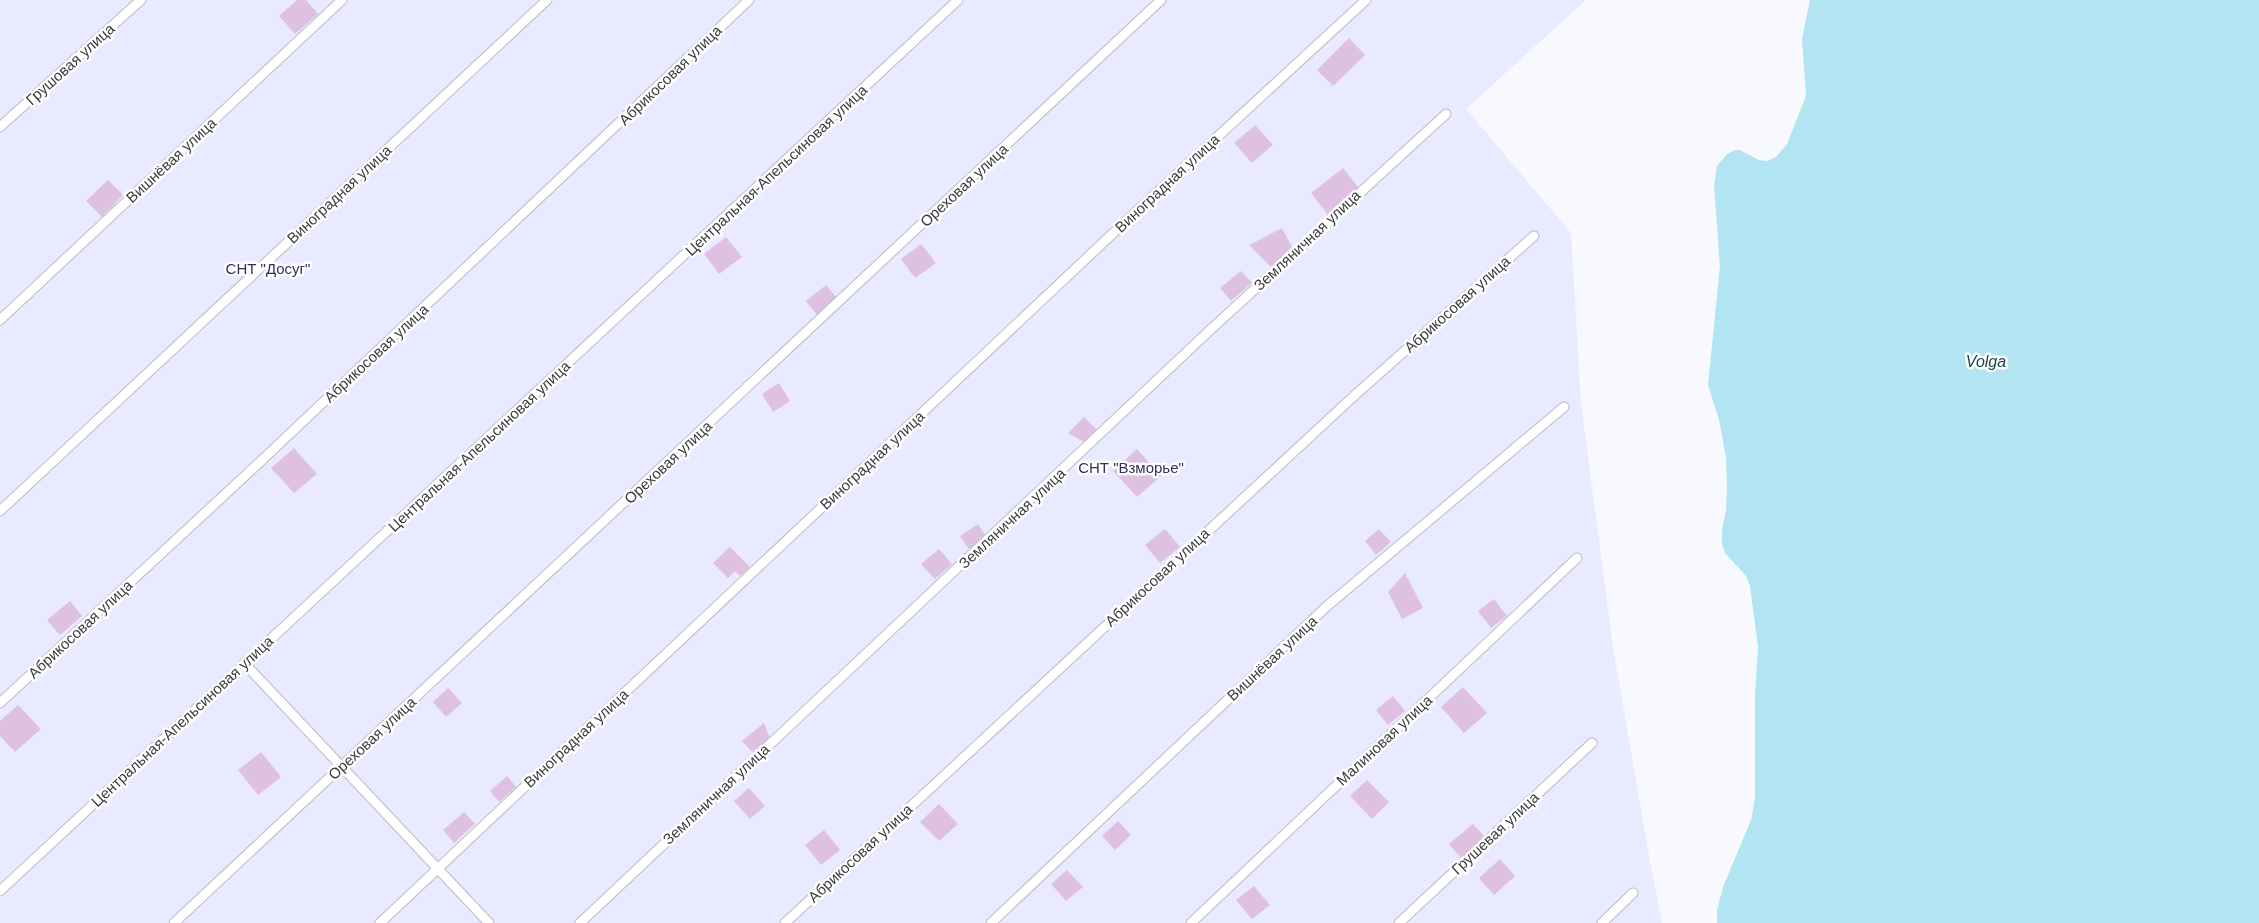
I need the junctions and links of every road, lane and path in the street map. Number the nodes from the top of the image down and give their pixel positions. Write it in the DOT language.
graph roads {
  1 [pos="141,0"];
  2 [pos="342,0"];
  3 [pos="547,0"];
  4 [pos="748,0"];
  5 [pos="958,0"];
  6 [pos="1161,0"];
  7 [pos="1366,0"];
  8 [pos="1446,114"];
  9 [pos="0,127"];
  10 [pos="1534,236"];
  11 [pos="0,320"];
  12 [pos="1564,406"];
  13 [pos="0,511"];
  14 [pos="1577,558"];
  15 [pos="244,663"];
  16 [pos="0,703"];
  17 [pos="1592,743"];
  18 [pos="341,767"];
  19 [pos="438,868"];
  20 [pos="0,891"];
  21 [pos="1633,893"];
  22 [pos="174,923"];
  23 [pos="380,923"];
  24 [pos="490,923"];
  25 [pos="580,923"];
  26 [pos="785,923"];
  27 [pos="992,923"];
  28 [pos="1190,923"];
  29 [pos="1398,923"];
  30 [pos="1602,923"];
  1 -- 9 [label="lane, Грушовая улица"];
  2 -- 11 [label="lane, Вишнёвая улица"];
  3 -- 13 [label="lane, Виноградная улица"];
  4 -- 16 [label="lane, Абрикосовая улица"];
  5 -- 15 [label="lane, Центральная-Апельсиновая улица"];
  6 -- 18 [label="lane, Ореховая улица"];
  7 -- 19 [label="lane, Виноградная улица"];
  8 -- 25 [label="lane, Земляничная улица"];
  10 -- 26 [label="lane, Абрикосовая улица"];
  12 -- 27 [label="lane, Вишнёвая улица"];
  14 -- 28 [label="lane, Малиновая улица"];
  15 -- 18 [label="lane"];
  15 -- 20 [label="lane, Центральная-Апельсиновая улица"];
  17 -- 29 [label="lane, Грушевая улица"];
  18 -- 19 [label="lane"];
  18 -- 22 [label="lane, Ореховая улица"];
  19 -- 23 [label="lane, Виноградная улица"];
  19 -- 24 [label="lane"];
  21 -- 30 [label="lane"];
}
